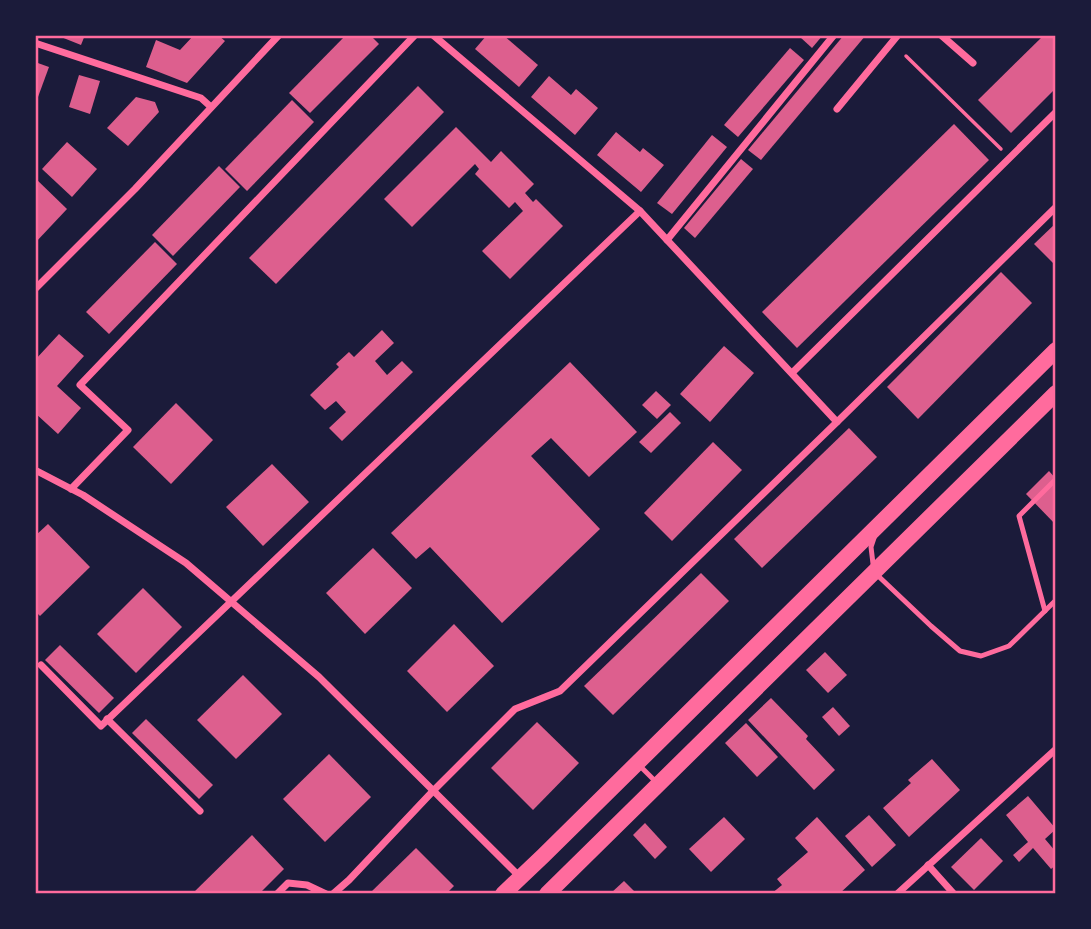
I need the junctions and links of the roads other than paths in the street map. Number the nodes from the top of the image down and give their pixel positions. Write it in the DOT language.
graph roads {
  1 [pos="279,35"];
  2 [pos="415,35"];
  3 [pos="433,35"];
  4 [pos="834,35"];
  5 [pos="898,35"];
  6 [pos="941,35"];
  7 [pos="35,43"];
  8 [pos="973,63"];
  9 [pos="211,107"];
  10 [pos="836,109"];
  11 [pos="1056,112"];
  12 [pos="1056,206"];
  13 [pos="640,211"];
  14 [pos="667,240"];
  15 [pos="35,289"];
  16 [pos="1056,350"];
  17 [pos="792,373"];
  18 [pos="1056,393"];
  19 [pos="837,422"];
  20 [pos="35,470"];
  21 [pos="1056,479"];
  22 [pos="71,489"];
  23 [pos="878,525"];
  24 [pos="874,572"];
  25 [pos="1056,600"];
  26 [pos="230,601"];
  27 [pos="1045,611"];
  28 [pos="41,665"];
  29 [pos="107,719"];
  30 [pos="1056,749"];
  31 [pos="638,763"];
  32 [pos="658,784"];
  33 [pos="433,791"];
  34 [pos="200,811"];
  35 [pos="928,865"];
  36 [pos="520,878"];
  37 [pos="277,894"];
  38 [pos="326,894"];
  39 [pos="332,894"];
  40 [pos="503,894"];
  41 [pos="547,894"];
  42 [pos="897,894"];
  43 [pos="954,894"];
  1 -- 9 [label="street"];
  2 -- 22 [label="street"];
  3 -- 13 [label="street"];
  4 -- 14 [label="street"];
  5 -- 10 [label="street"];
  6 -- 8 [label="street"];
  7 -- 9 [label="street"];
  9 -- 15 [label="street"];
  11 -- 17 [label="street"];
  12 -- 19 [label="street"];
  13 -- 14 [label="street"];
  13 -- 26 [label="street"];
  14 -- 17 [label="street"];
  16 -- 23 [label="main road"];
  17 -- 19 [label="street"];
  18 -- 24 [label="main road"];
  19 -- 33 [label="street"];
  20 -- 22 [label="street"];
  21 -- 27 [label="lane"];
  22 -- 26 [label="street"];
  23 -- 24 [label="lane"];
  23 -- 31 [label="main road"];
  24 -- 27 [label="lane"];
  24 -- 32 [label="main road"];
  25 -- 27 [label="lane"];
  26 -- 29 [label="street"];
  26 -- 33 [label="street"];
  28 -- 29 [label="street"];
  29 -- 34 [label="street"];
  30 -- 35 [label="street"];
  31 -- 32 [label="lane"];
  31 -- 36 [label="main road"];
  32 -- 41 [label="main road"];
  33 -- 36 [label="street"];
  33 -- 39 [label="street"];
  35 -- 42 [label="street"];
  35 -- 43 [label="street"];
  36 -- 40 [label="main road"];
  37 -- 38 [label="street"];
}
